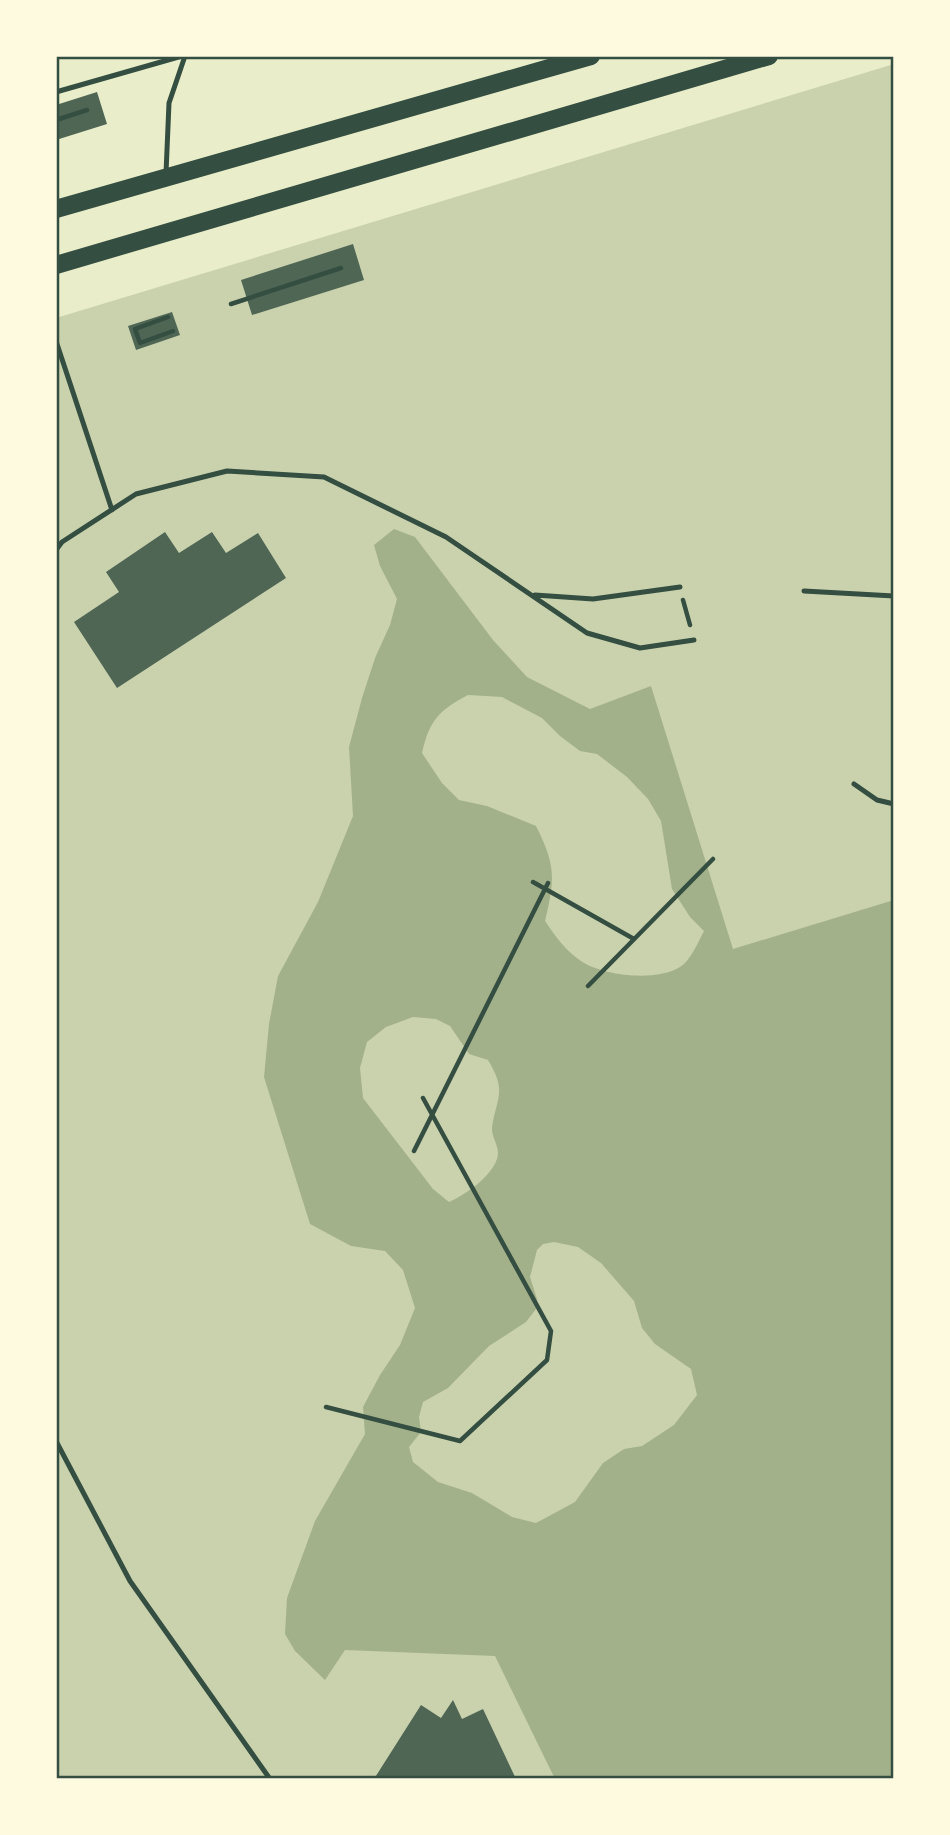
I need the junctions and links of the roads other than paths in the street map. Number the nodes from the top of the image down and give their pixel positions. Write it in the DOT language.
graph roads {
  1 [pos="183,56"];
  2 [pos="591,56"];
  3 [pos="769,56"];
  4 [pos="56,92"];
  5 [pos="166,178"];
  6 [pos="56,209"];
  7 [pos="56,265"];
  8 [pos="56,341"];
  9 [pos="112,510"];
  10 [pos="56,550"];
  11 [pos="680,587"];
  12 [pos="804,592"];
  13 [pos="532,595"];
  14 [pos="894,596"];
  15 [pos="694,640"];
  16 [pos="854,784"];
  17 [pos="894,804"];
  18 [pos="56,1441"];
  19 [pos="270,1779"];
  1 -- 4 [label="lane"];
  1 -- 5 [label="lane"];
  2 -- 5 [label="main road"];
  3 -- 7 [label="main road"];
  5 -- 6 [label="main road"];
  8 -- 9 [label="lane"];
  9 -- 10 [label="lane"];
  9 -- 13 [label="lane"];
  11 -- 13 [label="lane"];
  12 -- 14 [label="lane"];
  13 -- 15 [label="lane"];
  16 -- 17 [label="lane"];
  18 -- 19 [label="lane"];
}
